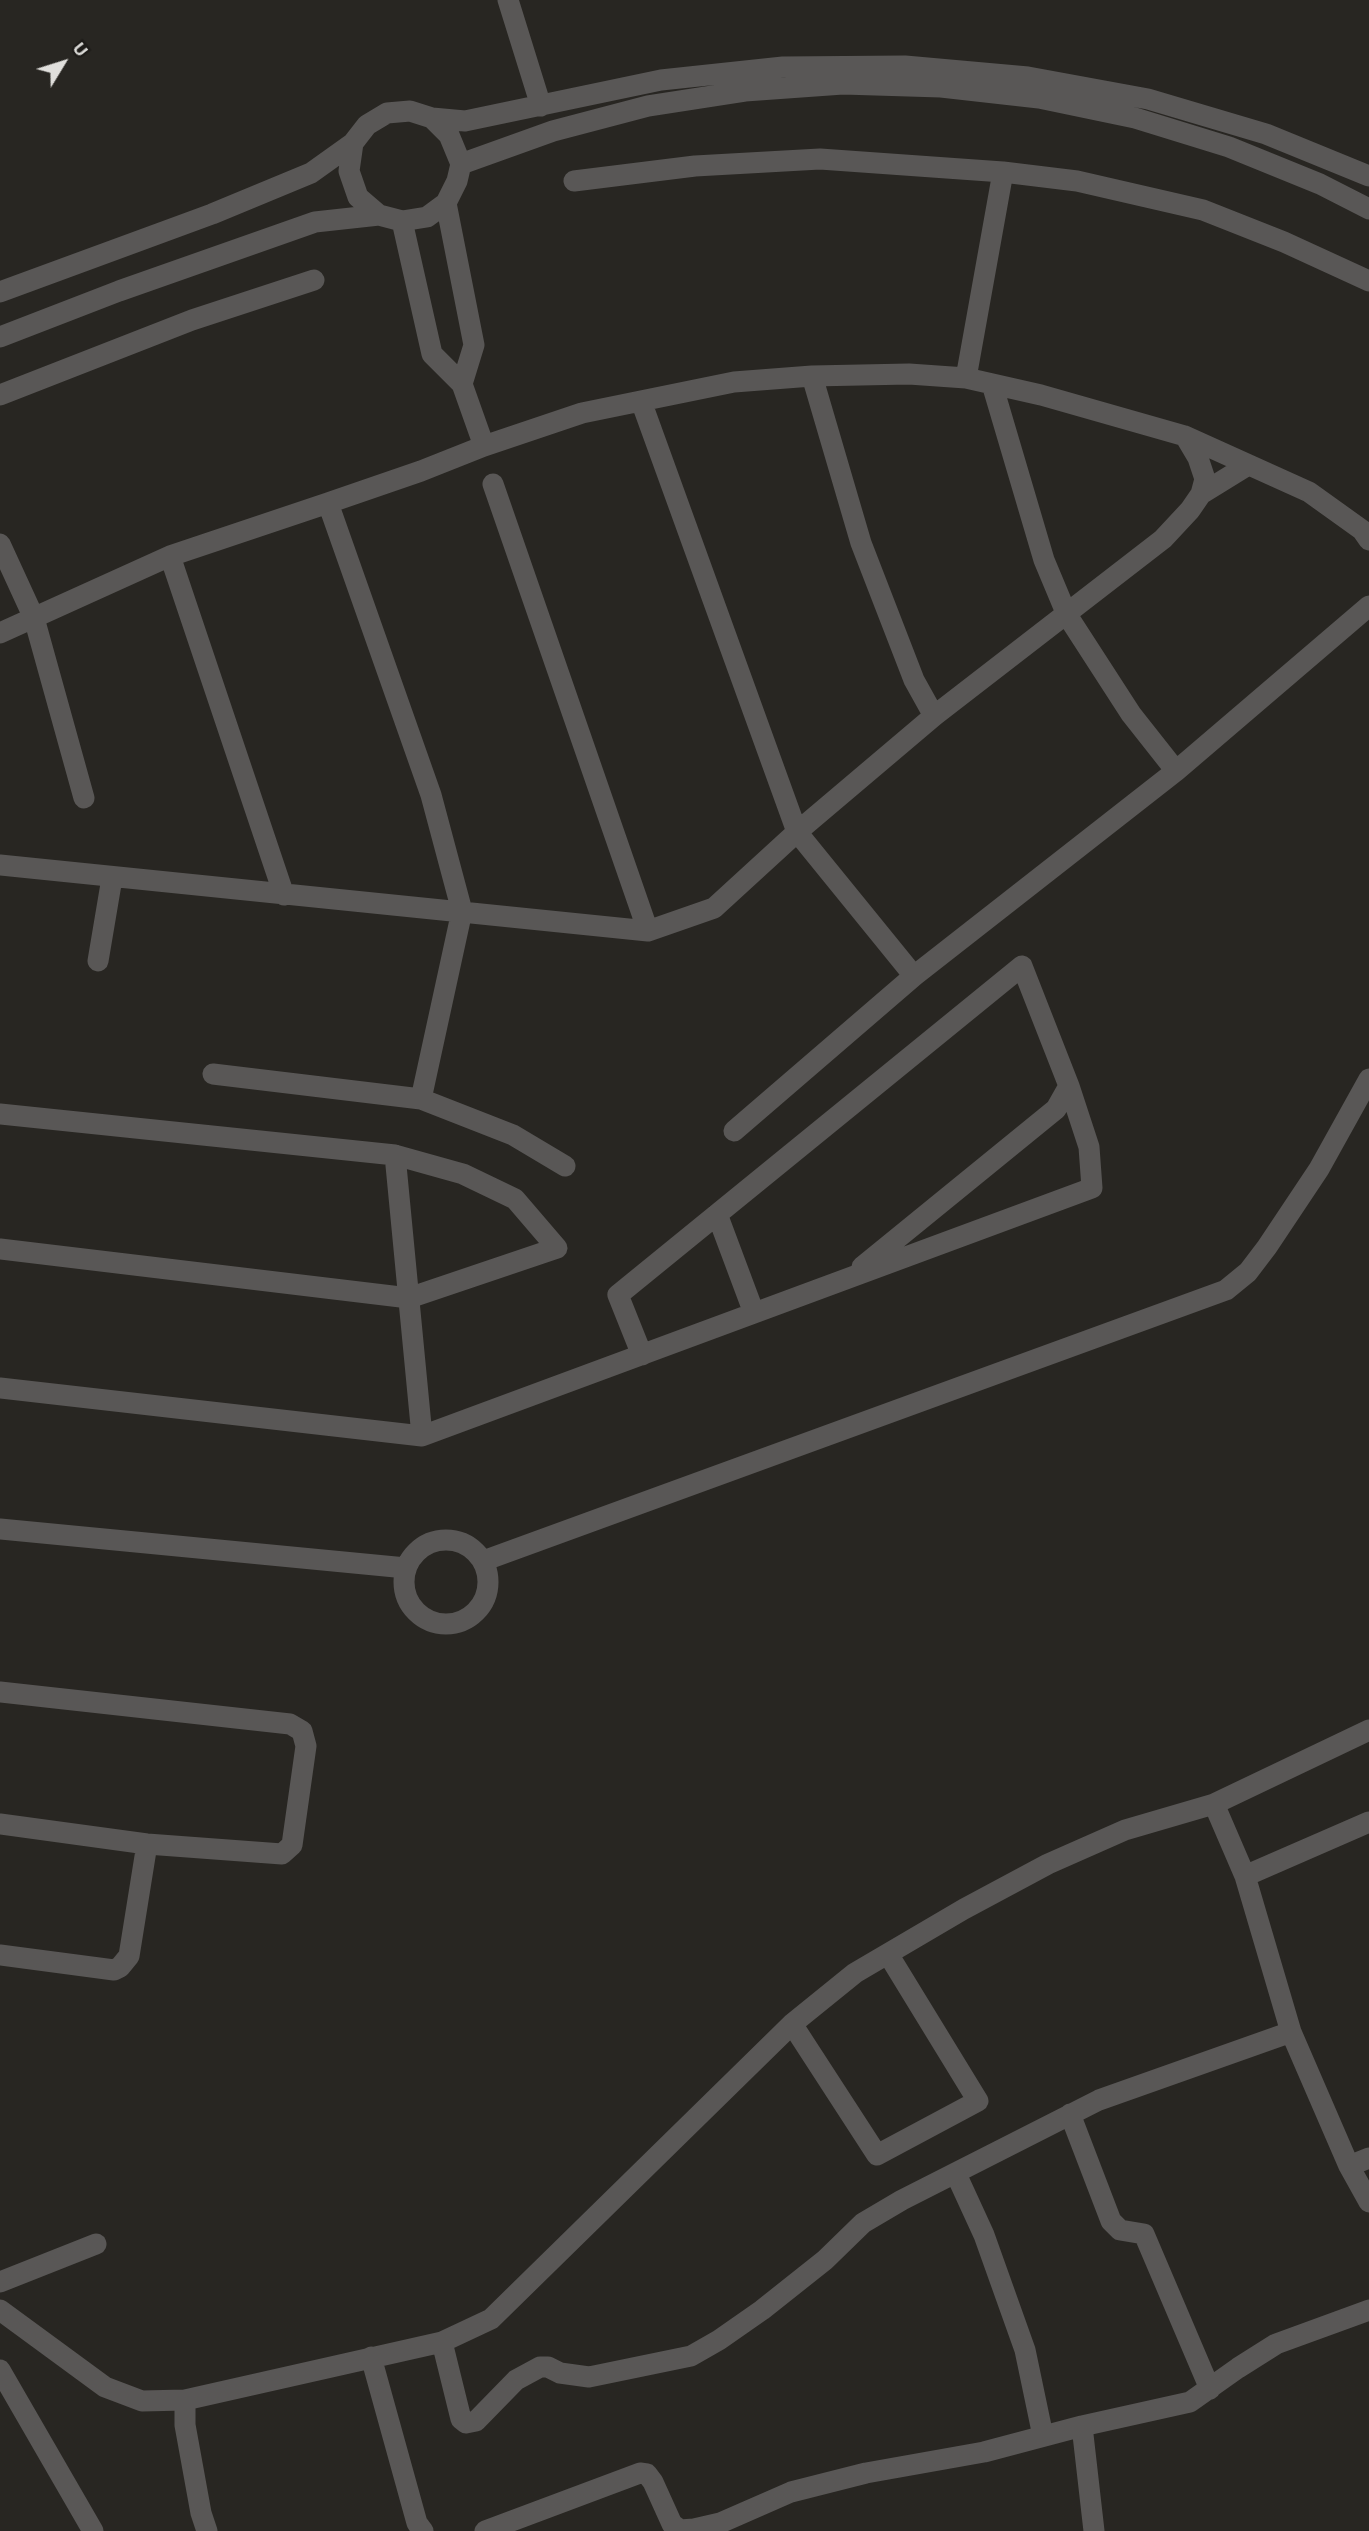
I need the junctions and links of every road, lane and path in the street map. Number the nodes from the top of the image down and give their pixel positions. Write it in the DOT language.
graph roads {
  1 [pos="508,0"];
  2 [pos="541,106"];
  3 [pos="432,118"];
  4 [pos="353,144"];
  5 [pos="461,164"];
  6 [pos="1003,172"];
  7 [pos="1369,176"];
  8 [pos="574,181"];
  9 [pos="446,203"];
  10 [pos="1369,209"];
  11 [pos="379,215"];
  12 [pos="402,221"];
  13 [pos="314,280"];
  14 [pos="1369,281"];
  15 [pos="0,292"];
  16 [pos="0,337"];
  17 [pos="812,376"];
  18 [pos="966,378"];
  19 [pos="463,384"];
  20 [pos="992,384"];
  21 [pos="0,395"];
  22 [pos="641,401"];
  23 [pos="1185,436"];
  24 [pos="484,446"];
  25 [pos="1248,465"];
  26 [pos="493,484"];
  27 [pos="1201,494"];
  28 [pos="328,503"];
  29 [pos="1369,540"];
  30 [pos="0,544"];
  31 [pos="170,556"];
  32 [pos="1369,606"];
  33 [pos="1068,615"];
  34 [pos="34,618"];
  35 [pos="0,633"];
  36 [pos="934,716"];
  37 [pos="1176,771"];
  38 [pos="84,798"];
  39 [pos="797,832"];
  40 [pos="0,865"];
  41 [pos="112,878"];
  42 [pos="284,895"];
  43 [pos="462,912"];
  44 [pos="648,931"];
  45 [pos="98,961"];
  46 [pos="914,976"];
  47 [pos="212,1074"];
  48 [pos="1369,1079"];
  49 [pos="1069,1086"];
  50 [pos="421,1099"];
  51 [pos="0,1114"];
  52 [pos="734,1130"];
  53 [pos="396,1155"];
  54 [pos="565,1166"];
  55 [pos="718,1214"];
  56 [pos="0,1249"];
  57 [pos="849,1278"];
  58 [pos="409,1298"];
  59 [pos="754,1313"];
  60 [pos="642,1355"];
  61 [pos="0,1388"];
  62 [pos="422,1436"];
  63 [pos="0,1529"];
  64 [pos="483,1561"];
  65 [pos="405,1568"];
  66 [pos="0,1692"];
  67 [pos="1369,1730"];
  68 [pos="1214,1804"];
  69 [pos="1369,1822"];
  70 [pos="0,1824"];
  71 [pos="147,1844"];
  72 [pos="1245,1876"];
  73 [pos="888,1954"];
  74 [pos="0,1955"];
  75 [pos="792,2024"];
  76 [pos="1291,2032"];
  77 [pos="1070,2114"];
  78 [pos="1359,2162"];
  79 [pos="956,2174"];
  80 [pos="1369,2202"];
  81 [pos="96,2244"];
  82 [pos="0,2282"];
  83 [pos="1369,2310"];
  84 [pos="0,2311"];
  85 [pos="442,2342"];
  86 [pos="371,2357"];
  87 [pos="0,2370"];
  88 [pos="1210,2389"];
  89 [pos="185,2400"];
  90 [pos="1082,2426"];
  91 [pos="1043,2436"];
  92 [pos="722,2527"];
  93 [pos="93,2531"];
  94 [pos="207,2531"];
  95 [pos="423,2531"];
  96 [pos="485,2531"];
  97 [pos="680,2531"];
  98 [pos="1094,2531"];
  1 -- 2 [label="street"];
  2 -- 3 [label="street"];
  2 -- 7 [label="street"];
  3 -- 4 [label="street"];
  3 -- 5 [label="street"];
  4 -- 11 [label="street"];
  4 -- 15 [label="street"];
  5 -- 9 [label="street"];
  5 -- 10 [label="street"];
  6 -- 8 [label="street"];
  6 -- 14 [label="street"];
  6 -- 18 [label="street"];
  9 -- 12 [label="street"];
  9 -- 19 [label="street"];
  11 -- 12 [label="street"];
  11 -- 16 [label="street"];
  12 -- 19 [label="street"];
  13 -- 21 [label="street"];
  17 -- 18 [label="street"];
  17 -- 22 [label="street"];
  17 -- 36 [label="street"];
  18 -- 20 [label="street"];
  19 -- 24 [label="street"];
  20 -- 23 [label="street"];
  20 -- 33 [label="street"];
  22 -- 24 [label="street"];
  22 -- 39 [label="street"];
  23 -- 25 [label="street"];
  23 -- 27 [label="street"];
  24 -- 28 [label="street"];
  25 -- 27 [label="street"];
  25 -- 29 [label="street"];
  26 -- 44 [label="street"];
  27 -- 33 [label="street"];
  28 -- 31 [label="street"];
  28 -- 43 [label="street"];
  30 -- 34 [label="street"];
  31 -- 34 [label="street"];
  31 -- 42 [label="street"];
  32 -- 37 [label="street"];
  33 -- 36 [label="street"];
  33 -- 37 [label="street"];
  34 -- 35 [label="street"];
  34 -- 38 [label="street"];
  36 -- 39 [label="street"];
  37 -- 46 [label="street"];
  39 -- 44 [label="street"];
  39 -- 46 [label="street"];
  40 -- 41 [label="street"];
  41 -- 42 [label="street"];
  41 -- 45 [label="street"];
  42 -- 43 [label="street"];
  43 -- 44 [label="street"];
  43 -- 50 [label="street"];
  46 -- 52 [label="street"];
  47 -- 50 [label="street"];
  48 -- 64 [label="street"];
  49 -- 55 [label="street"];
  49 -- 57 [label="street"];
  49 -- 57 [label="street"];
  50 -- 54 [label="street"];
  51 -- 53 [label="street"];
  53 -- 58 [label="street"];
  53 -- 58 [label="street"];
  55 -- 59 [label="street"];
  55 -- 60 [label="street"];
  56 -- 58 [label="street"];
  57 -- 59 [label="street"];
  58 -- 62 [label="street"];
  59 -- 60 [label="street"];
  60 -- 62 [label="street"];
  61 -- 62 [label="street"];
  63 -- 65 [label="street"];
  64 -- 65 [label="street"];
  64 -- 65 [label="street"];
  66 -- 71 [label="street"];
  67 -- 68 [label="street"];
  68 -- 72 [label="street"];
  68 -- 73 [label="street"];
  69 -- 72 [label="street"];
  70 -- 71 [label="street"];
  71 -- 74 [label="street"];
  72 -- 76 [label="street"];
  73 -- 75 [label="street"];
  73 -- 75 [label="street"];
  75 -- 85 [label="street"];
  76 -- 77 [label="street"];
  76 -- 78 [label="street"];
  77 -- 79 [label="street"];
  77 -- 88 [label="street"];
  78 -- 80 [label="street"];
  79 -- 85 [label="street"];
  79 -- 91 [label="street"];
  81 -- 82 [label="street"];
  83 -- 88 [label="street"];
  84 -- 89 [label="street"];
  85 -- 86 [label="street"];
  86 -- 89 [label="street"];
  86 -- 95 [label="street"];
  87 -- 93 [label="street"];
  88 -- 90 [label="street"];
  89 -- 94 [label="street"];
  90 -- 91 [label="street"];
  90 -- 98 [label="street"];
  91 -- 92 [label="street"];
  92 -- 97 [label="street"];
  96 -- 97 [label="street"];
}
